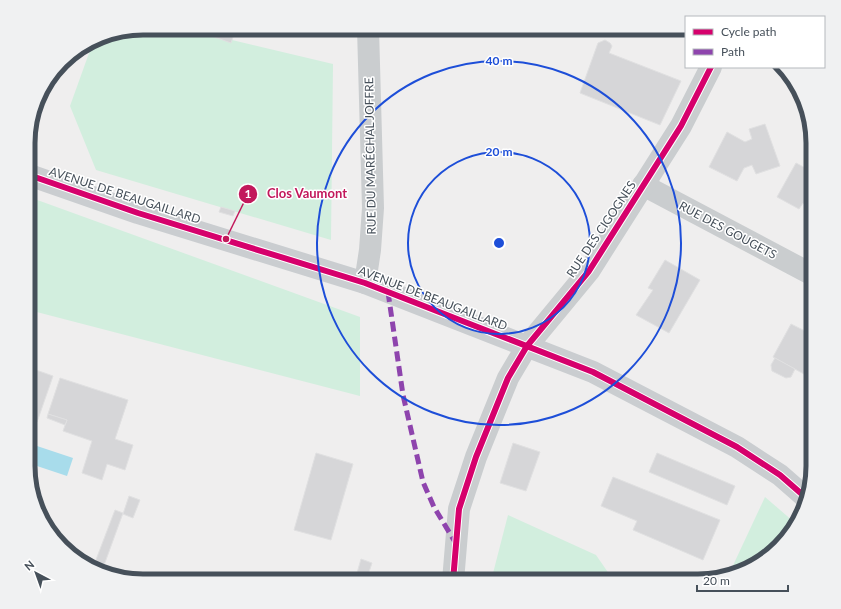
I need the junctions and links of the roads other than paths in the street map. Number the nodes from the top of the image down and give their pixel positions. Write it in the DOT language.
graph roads {
  1 [pos="368,35"];
  2 [pos="710,68"];
  3 [pos="35,177"];
  4 [pos="644,184"];
  5 [pos="806,271"];
  6 [pos="365,283"];
  7 [pos="527,346"];
  8 [pos="802,494"];
  9 [pos="454,574"];
  1 -- 6 [label="street, RUE DU MARÉCHAL JOFFRE"];
  2 -- 4 [label="street, RUE DES CIGOGNES"];
  3 -- 6 [label="main road, AVENUE DE BEAUGAILLARD"];
  4 -- 5 [label="street, RUE DES GOUGETS"];
  4 -- 7 [label="street, RUE DES CIGOGNES"];
  6 -- 7 [label="main road, AVENUE DE BEAUGAILLARD"];
  7 -- 8 [label="main road, AVENUE DE BEAUGAILLARD"];
  7 -- 9 [label="street, RUE DES CIGOGNES"];
}
